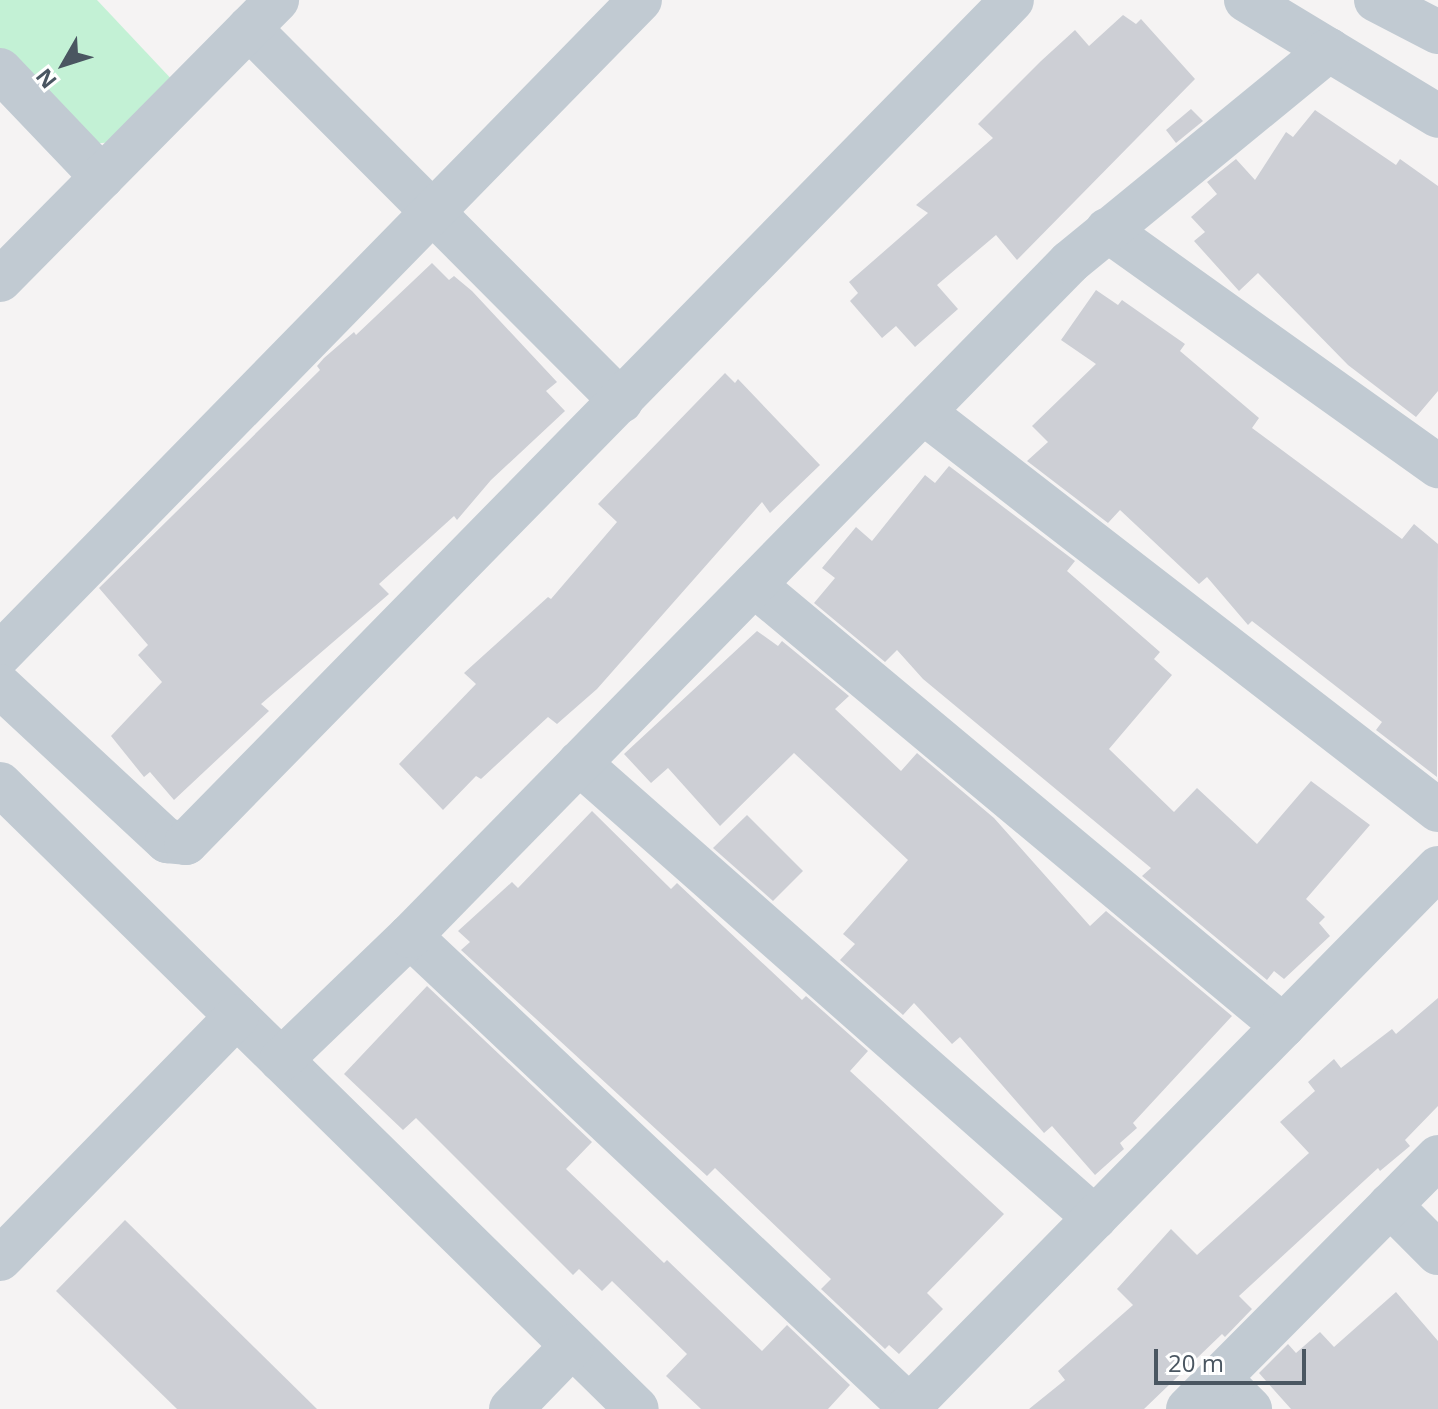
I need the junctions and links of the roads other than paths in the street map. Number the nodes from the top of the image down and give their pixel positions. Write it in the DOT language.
graph roads {
  1 [pos="640,0"];
  2 [pos="1012,0"];
  3 [pos="1246,0"];
  4 [pos="1376,0"];
  5 [pos="263,14"];
  6 [pos="1438,32"];
  7 [pos="1329,50"];
  8 [pos="0,70"];
  9 [pos="1438,116"];
  10 [pos="102,177"];
  11 [pos="433,212"];
  12 [pos="1107,230"];
  13 [pos="0,280"];
  14 [pos="621,401"];
  15 [pos="923,412"];
  16 [pos="1438,466"];
  17 [pos="754,585"];
  18 [pos="0,654"];
  19 [pos="0,686"];
  20 [pos="579,763"];
  21 [pos="0,784"];
  22 [pos="1438,810"];
  23 [pos="1438,868"];
  24 [pos="410,936"];
  25 [pos="237,1016"];
  26 [pos="1283,1026"];
  27 [pos="281,1060"];
  28 [pos="1438,1157"];
  29 [pos="1390,1205"];
  30 [pos="1095,1218"];
  31 [pos="1438,1253"];
  32 [pos="0,1259"];
  33 [pos="572,1346"];
  34 [pos="1219,1378"];
  35 [pos="908,1408"];
  36 [pos="511,1409"];
  37 [pos="637,1409"];
  38 [pos="1188,1409"];
  39 [pos="1250,1409"];
  1 -- 11 [label="street"];
  2 -- 14 [label="street"];
  3 -- 7 [label="street"];
  4 -- 6 [label="street"];
  5 -- 10 [label="street"];
  5 -- 11 [label="street"];
  7 -- 9 [label="street"];
  7 -- 12 [label="street"];
  8 -- 10 [label="street"];
  10 -- 13 [label="street"];
  11 -- 14 [label="street"];
  11 -- 18 [label="street"];
  12 -- 15 [label="street"];
  12 -- 16 [label="street"];
  14 -- 19 [label="street"];
  15 -- 17 [label="street"];
  15 -- 22 [label="street"];
  17 -- 20 [label="street"];
  17 -- 26 [label="street"];
  20 -- 24 [label="street"];
  20 -- 30 [label="street"];
  21 -- 25 [label="street"];
  23 -- 26 [label="street"];
  24 -- 27 [label="street"];
  24 -- 35 [label="street"];
  25 -- 27 [label="street"];
  25 -- 32 [label="street"];
  26 -- 30 [label="street"];
  27 -- 33 [label="street"];
  28 -- 29 [label="street"];
  29 -- 31 [label="street"];
  29 -- 34 [label="street"];
  30 -- 35 [label="street"];
  33 -- 36 [label="street"];
  33 -- 37 [label="street"];
  34 -- 38 [label="street"];
  34 -- 39 [label="street"];
}
